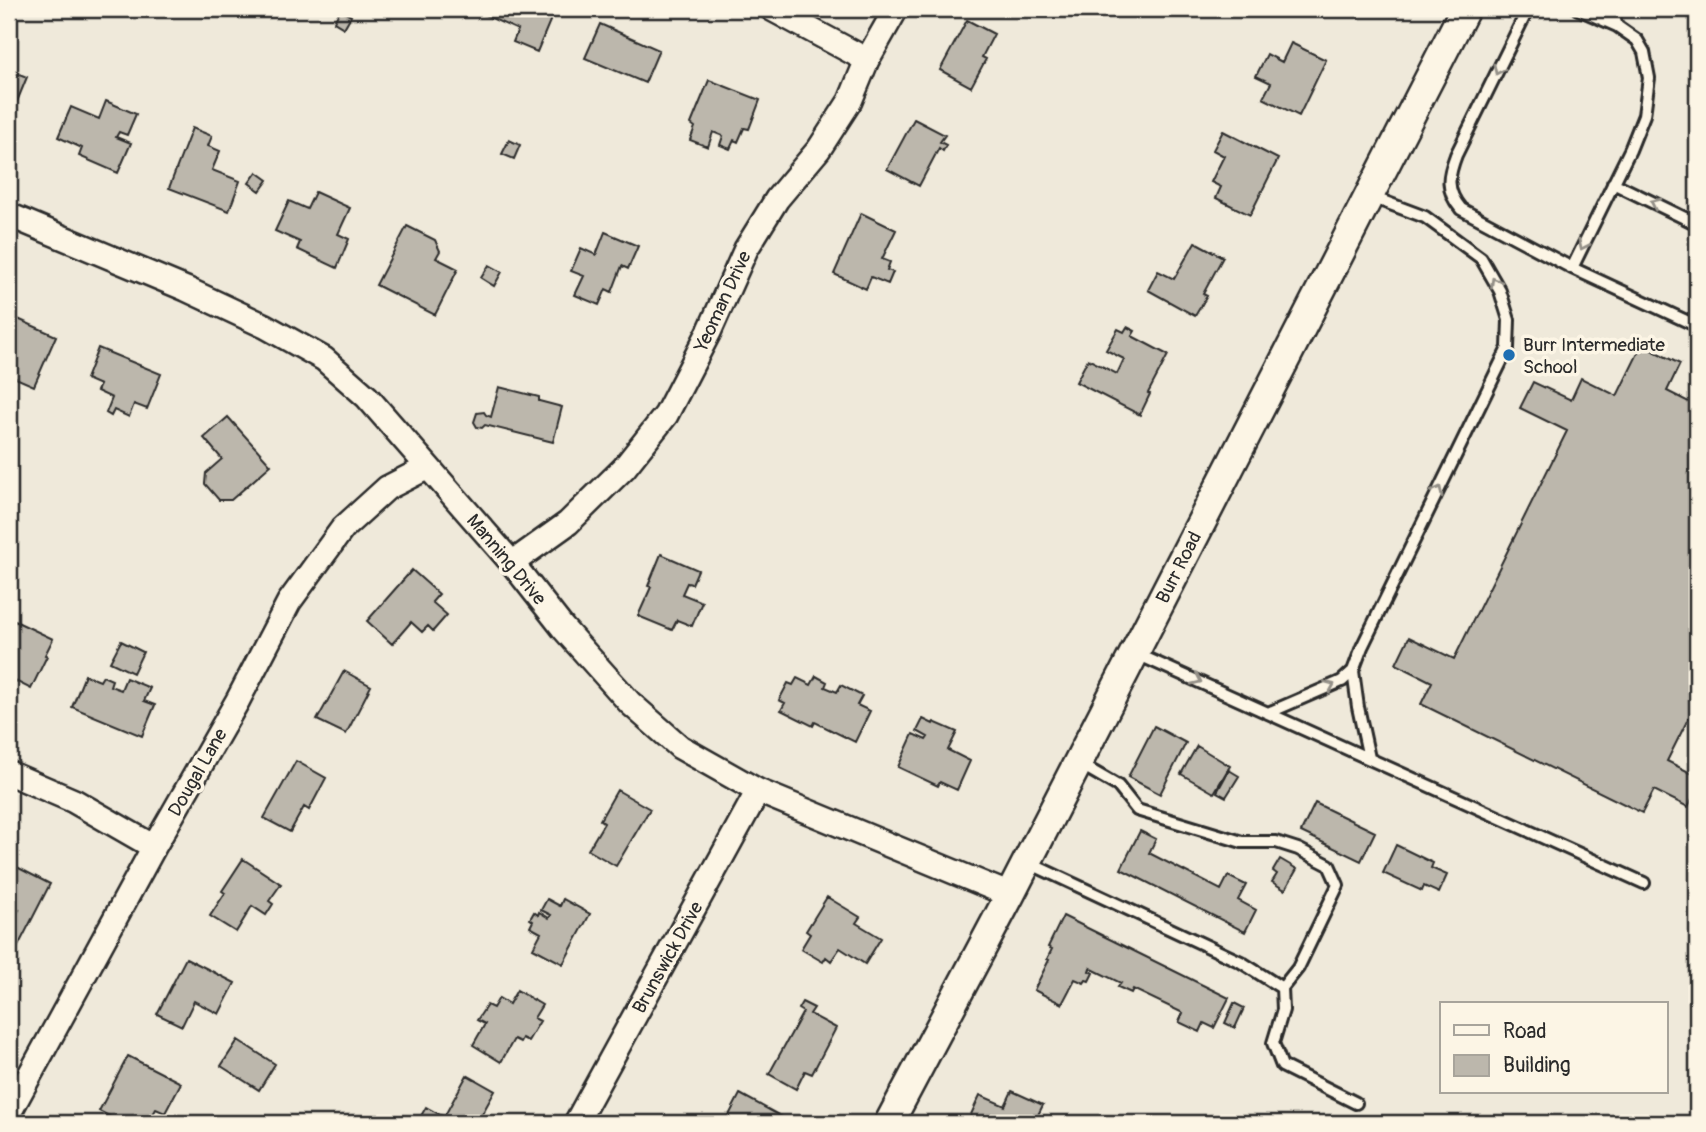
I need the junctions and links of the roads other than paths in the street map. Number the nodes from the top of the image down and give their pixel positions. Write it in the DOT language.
graph roads {
  1 [pos="772,9"];
  2 [pos="895,9"];
  3 [pos="1465,9"];
  4 [pos="1528,9"];
  5 [pos="1578,9"];
  6 [pos="1611,9"];
  7 [pos="1616,26"];
  8 [pos="867,60"];
  9 [pos="1613,183"];
  10 [pos="1369,196"];
  11 [pos="9,215"];
  12 [pos="1697,223"];
  13 [pos="1572,268"];
  14 [pos="1697,326"];
  15 [pos="428,467"];
  16 [pos="512,563"];
  17 [pos="1134,653"];
  18 [pos="1353,671"];
  19 [pos="1268,713"];
  20 [pos="1369,758"];
  21 [pos="1078,762"];
  22 [pos="9,773"];
  23 [pos="758,791"];
  24 [pos="154,847"];
  25 [pos="1027,862"];
  26 [pos="1644,883"];
  27 [pos="1010,895"];
  28 [pos="1282,988"];
  29 [pos="1356,1103"];
  30 [pos="9,1113"];
  31 [pos="576,1123"];
  32 [pos="889,1123"];
  1 -- 8 [label="street"];
  2 -- 8 [label="street, Yeoman Drive"];
  3 -- 10 [label="street, Burr Road"];
  4 -- 13 [label="lane, one-way"];
  5 -- 7 [label="lane"];
  6 -- 7 [label="lane"];
  7 -- 9 [label="lane"];
  8 -- 16 [label="street, Yeoman Drive"];
  12 -- 9 [label="lane, one-way"];
  9 -- 13 [label="lane, one-way"];
  10 -- 17 [label="street, Burr Road"];
  18 -- 10 [label="lane, one-way"];
  11 -- 15 [label="street, Manning Drive"];
  13 -- 14 [label="lane"];
  15 -- 16 [label="street, Manning Drive"];
  15 -- 24 [label="street, Dougal Lane"];
  16 -- 23 [label="street, Manning Drive"];
  17 -- 19 [label="lane, one-way"];
  17 -- 21 [label="street, Burr Road"];
  19 -- 18 [label="lane, one-way"];
  18 -- 20 [label="lane"];
  19 -- 20 [label="lane"];
  20 -- 26 [label="lane"];
  21 -- 25 [label="street, Burr Road"];
  21 -- 28 [label="lane"];
  22 -- 24 [label="street"];
  23 -- 27 [label="street, Manning Drive"];
  23 -- 31 [label="street, Brunswick Drive"];
  24 -- 30 [label="street, Dougal Lane"];
  25 -- 27 [label="street, Burr Road"];
  25 -- 28 [label="lane"];
  27 -- 32 [label="street, Burr Road"];
  28 -- 29 [label="lane"];
}
